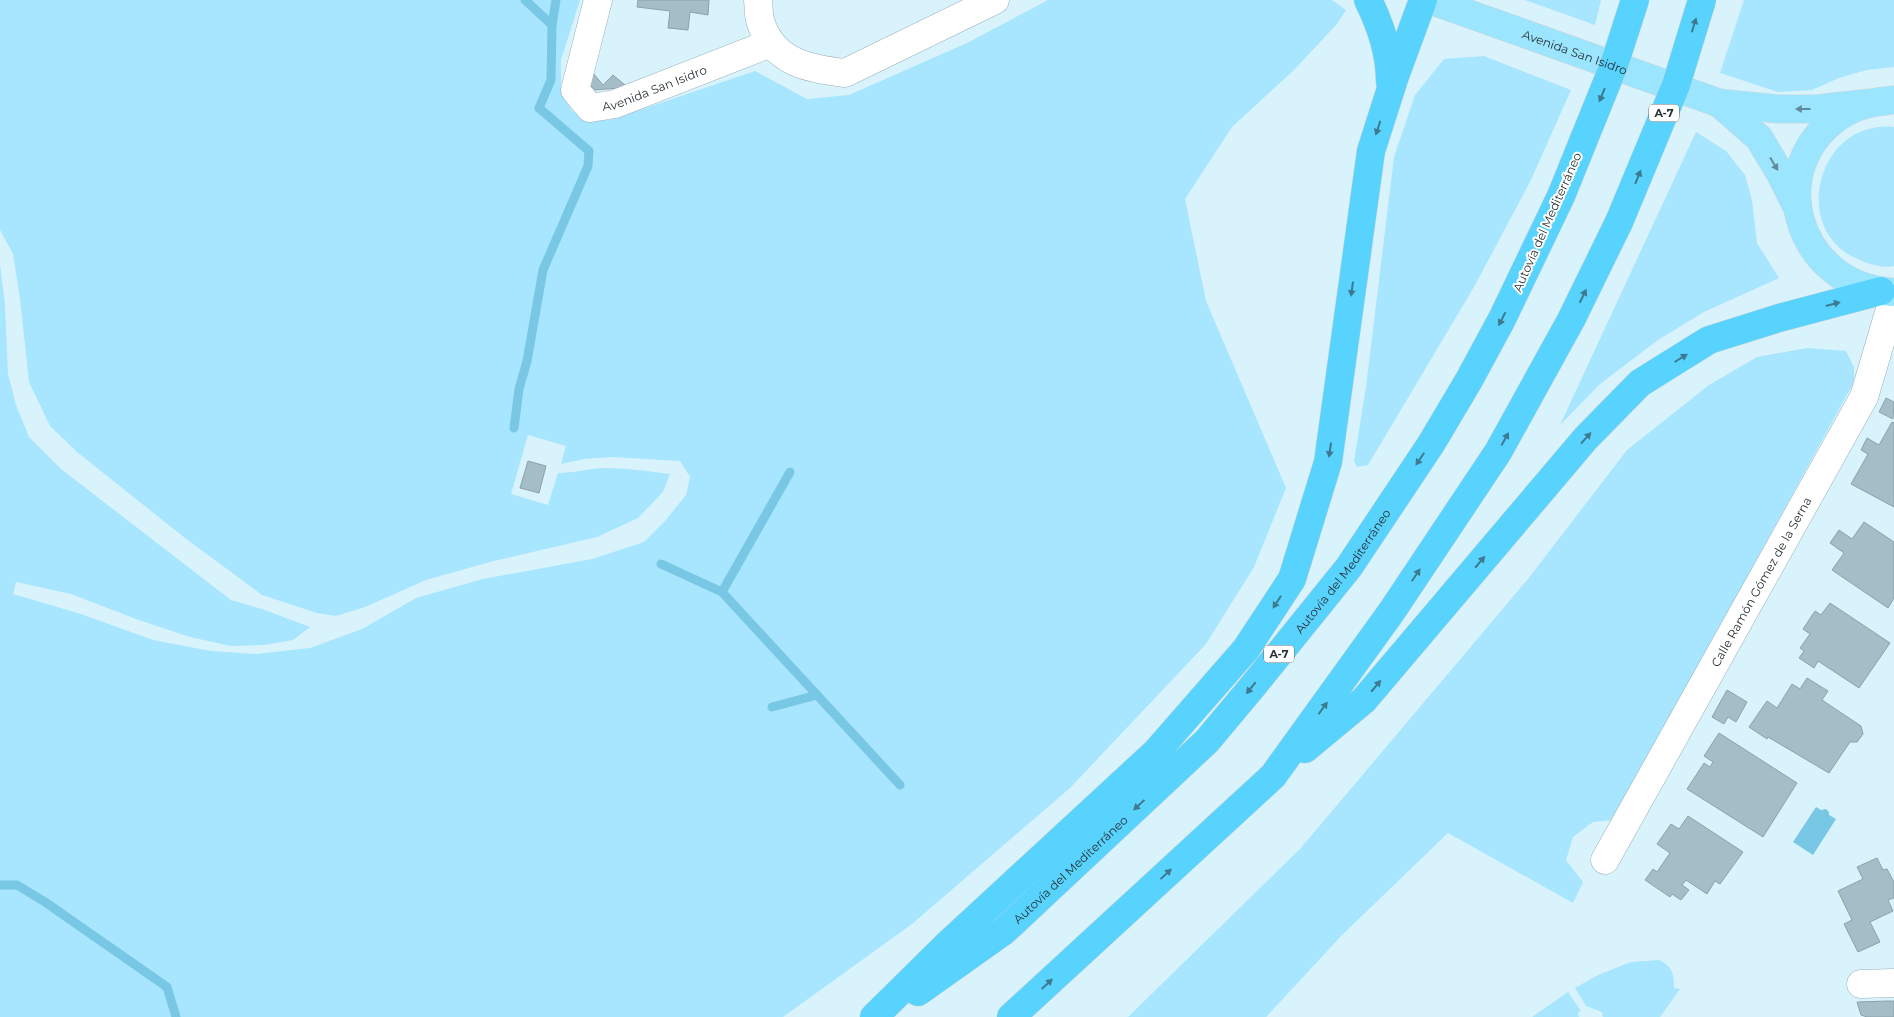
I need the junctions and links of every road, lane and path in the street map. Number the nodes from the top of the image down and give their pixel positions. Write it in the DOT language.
graph roads {
  1 [pos="598,0"];
  2 [pos="758,0"];
  3 [pos="995,0"];
  4 [pos="1368,0"];
  5 [pos="1423,0"];
  6 [pos="1430,0"];
  7 [pos="1636,0"];
  8 [pos="1702,0"];
  9 [pos="771,43"];
  10 [pos="1390,91"];
  11 [pos="1882,101"];
  12 [pos="1718,103"];
  13 [pos="1798,208"];
  14 [pos="1890,293"];
  15 [pos="1274,776"];
  16 [pos="1605,860"];
  17 [pos="1894,983"];
  18 [pos="1861,984"];
  19 [pos="874,1017"];
  20 [pos="884,1017"];
  21 [pos="1011,1017"];
  1 -- 9 [label="street, Avenida San Isidro"];
  2 -- 9 [label="street"];
  3 -- 9 [label="street"];
  4 -- 10 [label="highway"];
  5 -- 10 [label="highway"];
  6 -- 12 [label="main road, Avenida San Isidro"];
  7 -- 20 [label="highway, Autovía del Mediterráneo / A-7, one-way, bridge"];
  15 -- 8 [label="highway, A-7, one-way, bridge"];
  10 -- 19 [label="highway, one-way"];
  11 -- 12 [label="main road, Avenida San Isidro, one-way"];
  11 -- 13 [label="main road"];
  12 -- 13 [label="main road, Avenida San Isidro, one-way"];
  13 -- 14 [label="main road"];
  15 -- 14 [label="highway, one-way"];
  14 -- 16 [label="street, Calle Ramón Gómez de la Serna"];
  21 -- 15 [label="highway, A-7, one-way"];
  17 -- 18 [label="street"];
}
